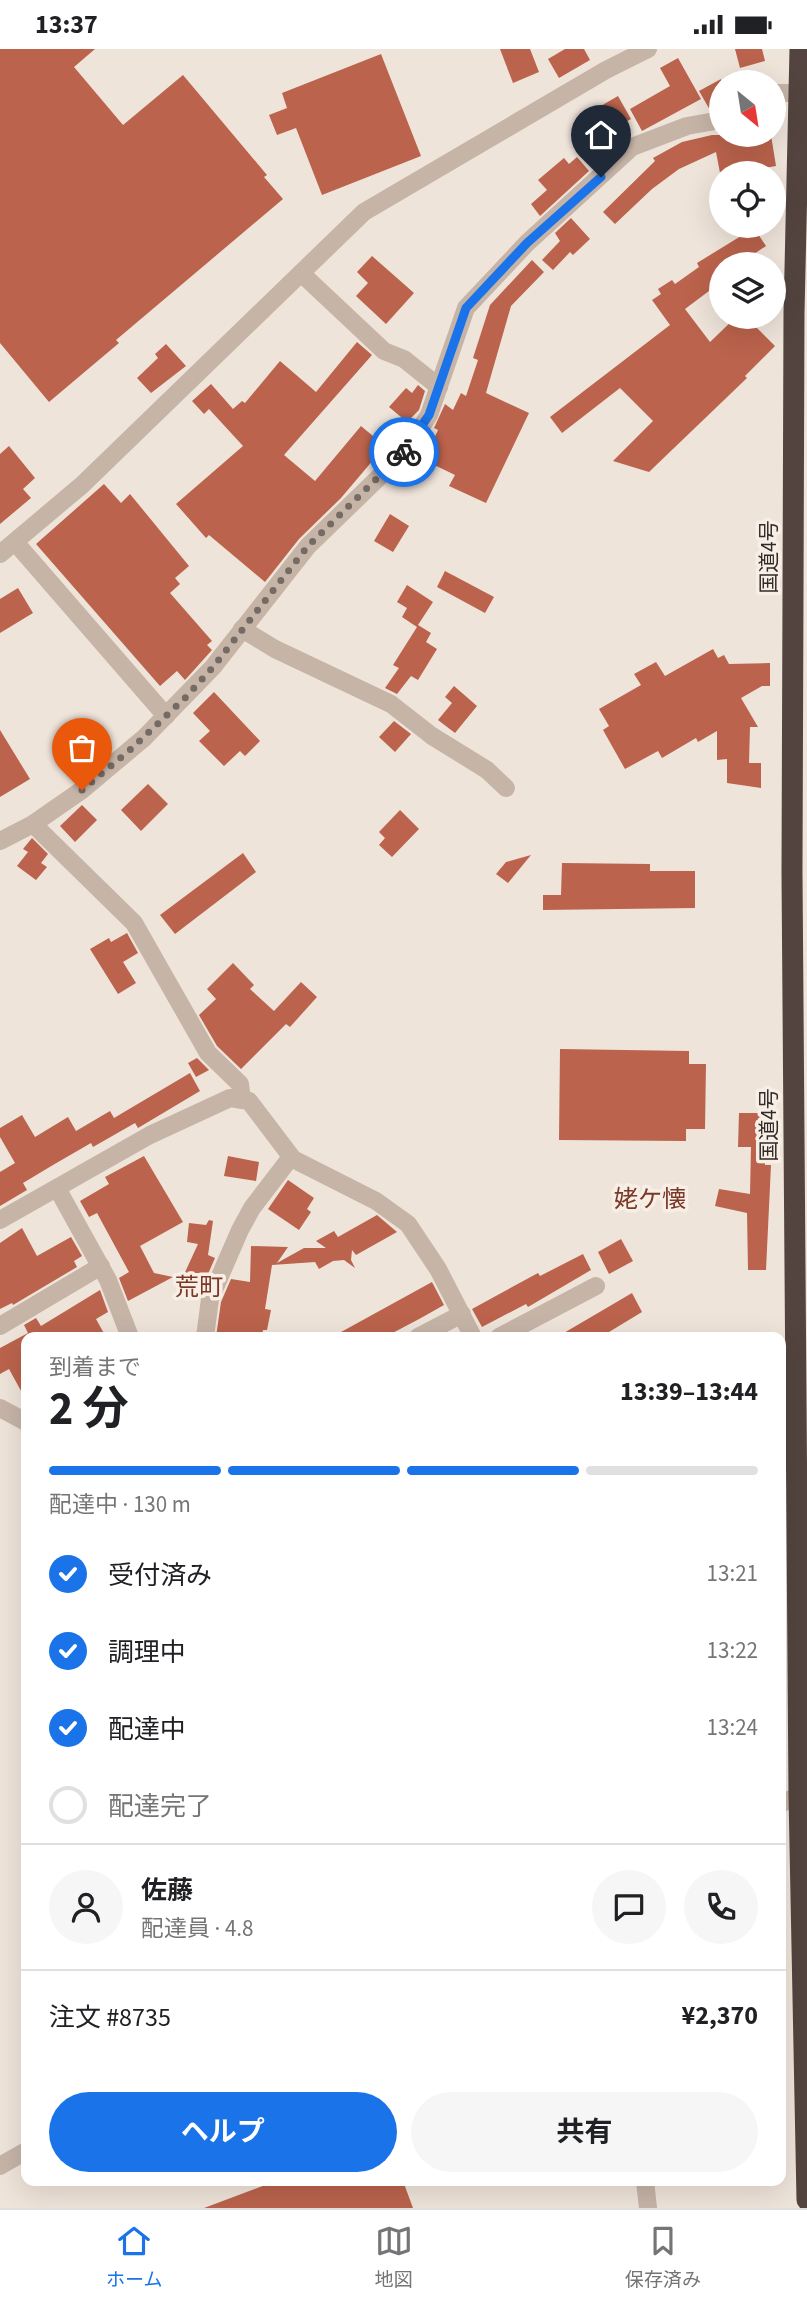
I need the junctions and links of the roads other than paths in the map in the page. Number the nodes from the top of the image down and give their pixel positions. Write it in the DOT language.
graph roads {
  1 [pos="648,49"];
  2 [pos="800,49"];
  3 [pos="786,93"];
  4 [pos="798,93"];
  5 [pos="709,122"];
  6 [pos="301,273"];
  7 [pos="439,387"];
  8 [pos="15,542"];
  9 [pos="0,554"];
  10 [pos="242,629"];
  11 [pos="166,716"];
  12 [pos="506,788"];
  13 [pos="33,824"];
  14 [pos="0,841"];
  15 [pos="800,872"];
  16 [pos="242,1100"];
  17 [pos="291,1157"];
  18 [pos="57,1188"];
  19 [pos="0,1220"];
  20 [pos="101,1266"];
  21 [pos="596,1286"];
  22 [pos="462,1314"];
  23 [pos="0,1326"];
  24 [pos="128,1332"];
  25 [pos="206,1332"];
  26 [pos="428,1332"];
  27 [pos="470,1332"];
  28 [pos="509,1332"];
  29 [pos="0,1408"];
  30 [pos="21,1419"];
  31 [pos="788,1435"];
  32 [pos="795,1797"];
  33 [pos="21,2154"];
  34 [pos="0,2167"];
  35 [pos="646,2186"];
  36 [pos="807,2200"];
  37 [pos="648,2208"];
  1 -- 6 [label="street"];
  2 -- 4 [label="highway, 国道4号"];
  3 -- 4 [label="street"];
  4 -- 15 [label="highway, 国道4号"];
  5 -- 7 [label="street"];
  6 -- 7 [label="street"];
  6 -- 8 [label="street"];
  7 -- 10 [label="street"];
  8 -- 9 [label="street"];
  8 -- 11 [label="street"];
  10 -- 11 [label="street"];
  10 -- 12 [label="street"];
  11 -- 13 [label="street"];
  13 -- 14 [label="street"];
  13 -- 16 [label="street"];
  15 -- 31 [label="highway, 国道4号"];
  16 -- 17 [label="street"];
  16 -- 18 [label="street"];
  17 -- 22 [label="street"];
  17 -- 25 [label="street"];
  18 -- 19 [label="street"];
  18 -- 20 [label="street"];
  20 -- 23 [label="street"];
  20 -- 24 [label="street"];
  21 -- 28 [label="street"];
  22 -- 26 [label="street"];
  22 -- 27 [label="street"];
  29 -- 30 [label="street"];
  31 -- 32 [label="highway, 国道4号"];
  32 -- 36 [label="highway, 国道4号"];
  33 -- 34 [label="street"];
  35 -- 37 [label="street"];
}
